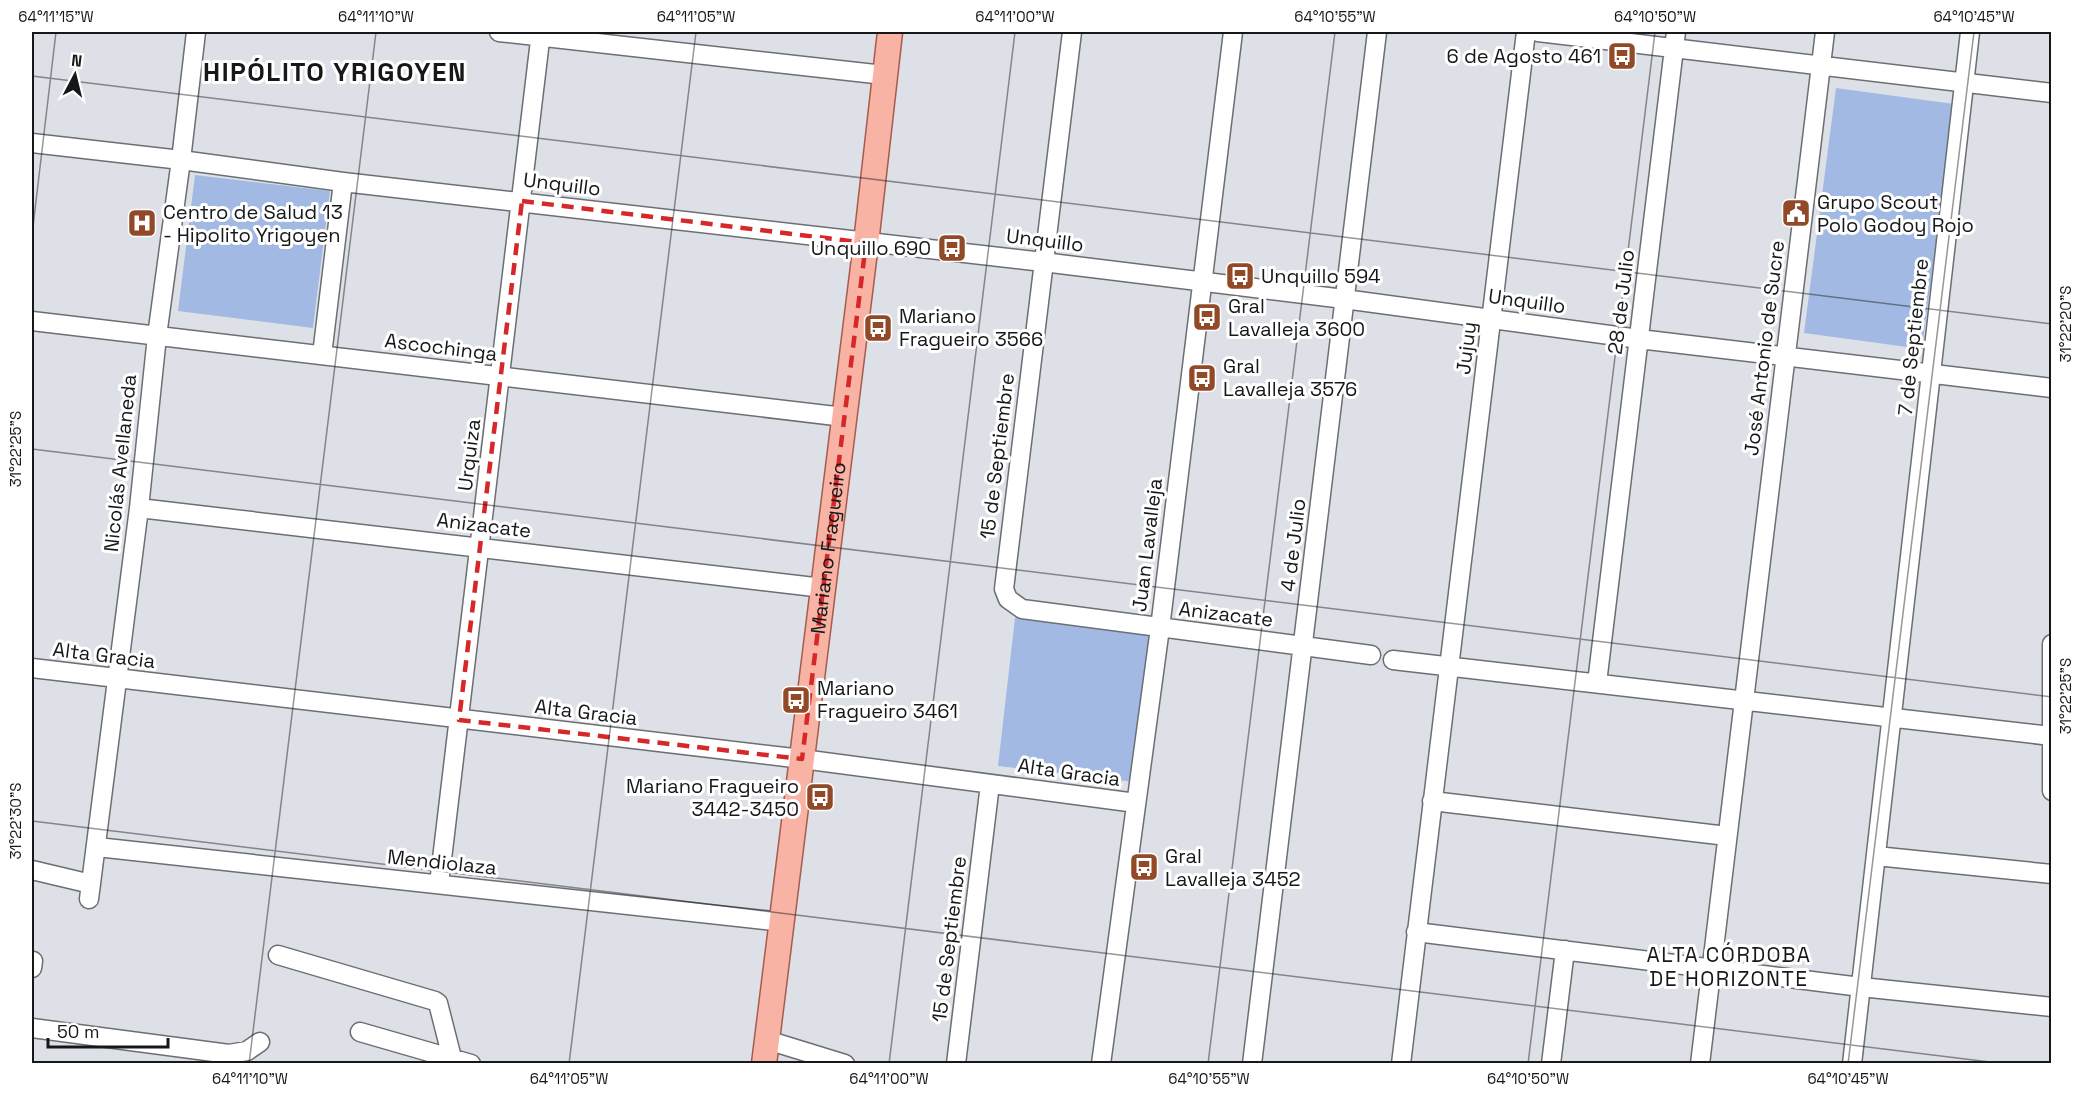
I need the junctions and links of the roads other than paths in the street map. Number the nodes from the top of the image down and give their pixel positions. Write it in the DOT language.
graph roads {
  1 [pos="196,32"];
  2 [pos="499,32"];
  3 [pos="890,32"];
  4 [pos="1072,32"];
  5 [pos="1233,32"];
  6 [pos="1377,32"];
  7 [pos="1526,32"];
  8 [pos="1538,32"];
  9 [pos="1825,32"];
  10 [pos="1970,32"];
  11 [pos="541,34"];
  12 [pos="1675,40"];
  13 [pos="1821,65"];
  14 [pos="884,75"];
  15 [pos="1964,82"];
  16 [pos="2052,93"];
  17 [pos="32,143"];
  18 [pos="181,160"];
  19 [pos="343,182"];
  20 [pos="522,201"];
  21 [pos="866,243"];
  22 [pos="1043,262"];
  23 [pos="1203,283"];
  24 [pos="1344,299"];
  25 [pos="1492,319"];
  26 [pos="32,321"];
  27 [pos="156,336"];
  28 [pos="1639,339"];
  29 [pos="322,355"];
  30 [pos="1785,357"];
  31 [pos="1931,374"];
  32 [pos="500,377"];
  33 [pos="2052,388"];
  34 [pos="844,417"];
  35 [pos="139,508"];
  36 [pos="480,547"];
  37 [pos="823,588"];
  38 [pos="1008,599"];
  39 [pos="1160,628"];
  40 [pos="2052,644"];
  41 [pos="1304,647"];
  42 [pos="1371,655"];
  43 [pos="1393,660"];
  44 [pos="1448,666"];
  45 [pos="32,668"];
  46 [pos="117,679"];
  47 [pos="1597,683"];
  48 [pos="1743,700"];
  49 [pos="1892,718"];
  50 [pos="459,720"];
  51 [pos="2051,736"];
  52 [pos="802,759"];
  53 [pos="990,784"];
  54 [pos="2052,791"];
  55 [pos="1432,801"];
  56 [pos="1136,803"];
  57 [pos="1727,836"];
  58 [pos="97,847"];
  59 [pos="1876,856"];
  60 [pos="32,870"];
  61 [pos="2052,874"];
  62 [pos="440,884"];
  63 [pos="782,922"];
  64 [pos="1416,932"];
  65 [pos="1565,950"];
  66 [pos="278,955"];
  67 [pos="1711,969"];
  68 [pos="1861,987"];
  69 [pos="2052,1007"];
  70 [pos="32,1028"];
  71 [pos="360,1032"];
  72 [pos="260,1041"];
  73 [pos="765,1052"];
  74 [pos="430,1058"];
  75 [pos="452,1058"];
  76 [pos="471,1064"];
  77 [pos="845,1064"];
  78 [pos="956,1064"];
  79 [pos="1101,1064"];
  80 [pos="1252,1064"];
  81 [pos="1401,1064"];
  82 [pos="1551,1064"];
  83 [pos="1700,1064"];
  84 [pos="1852,1064"];
  1 -- 18 [label="street, Nicolás Avellaneda"];
  2 -- 11 [label="street"];
  3 -- 14 [label="main road, Mariano Fragueiro"];
  4 -- 22 [label="street, 15 de Septiembre"];
  5 -- 23 [label="street, Juan Lavalleja"];
  6 -- 24 [label="street, 4 de Julio"];
  7 -- 25 [label="street, Jujuy"];
  8 -- 12 [label="street"];
  9 -- 13 [label="street, José Antonio de Sucre"];
  10 -- 15 [label="street, 7 de Septiembre"];
  11 -- 14 [label="street"];
  11 -- 20 [label="street, Urquiza"];
  12 -- 13 [label="street"];
  12 -- 28 [label="street, 28 de Julio"];
  13 -- 15 [label="street"];
  13 -- 30 [label="street, José Antonio de Sucre"];
  14 -- 21 [label="main road, Mariano Fragueiro"];
  15 -- 16 [label="street"];
  15 -- 31 [label="street, 7 de Septiembre"];
  17 -- 18 [label="street, Unquillo"];
  18 -- 19 [label="street, Unquillo"];
  18 -- 27 [label="street, Nicolás Avellaneda"];
  19 -- 20 [label="street, Unquillo"];
  19 -- 29 [label="street"];
  20 -- 21 [label="street, Unquillo"];
  20 -- 32 [label="street, Urquiza"];
  21 -- 22 [label="street, Unquillo"];
  21 -- 34 [label="main road, Mariano Fragueiro"];
  22 -- 23 [label="street, Unquillo"];
  22 -- 38 [label="street, 15 de Septiembre"];
  23 -- 24 [label="street, Unquillo"];
  23 -- 39 [label="street, Juan Lavalleja"];
  24 -- 25 [label="street, Unquillo"];
  24 -- 41 [label="street, 4 de Julio"];
  25 -- 28 [label="street, Unquillo"];
  25 -- 44 [label="street, Jujuy"];
  26 -- 27 [label="street, Ascochinga"];
  27 -- 29 [label="street, Ascochinga"];
  27 -- 35 [label="street, Nicolás Avellaneda"];
  28 -- 30 [label="street, Unquillo"];
  28 -- 47 [label="street, 28 de Julio"];
  29 -- 32 [label="street, Ascochinga"];
  30 -- 31 [label="street, Unquillo"];
  30 -- 48 [label="street, José Antonio de Sucre"];
  31 -- 33 [label="street, Unquillo"];
  31 -- 49 [label="street, 7 de Septiembre"];
  32 -- 34 [label="street, Ascochinga"];
  32 -- 36 [label="street, Urquiza"];
  34 -- 37 [label="main road, Mariano Fragueiro"];
  35 -- 36 [label="street, Anizacate"];
  35 -- 46 [label="street, Nicolás Avellaneda"];
  36 -- 37 [label="street, Anizacate"];
  36 -- 50 [label="street, Urquiza"];
  37 -- 52 [label="main road, Mariano Fragueiro"];
  38 -- 39 [label="street, Anizacate"];
  39 -- 41 [label="street, Anizacate"];
  39 -- 56 [label="street, Juan Lavalleja"];
  40 -- 51 [label="street"];
  41 -- 42 [label="street, Anizacate"];
  41 -- 80 [label="street, 4 de Julio"];
  43 -- 44 [label="street"];
  44 -- 47 [label="street"];
  44 -- 55 [label="street, Jujuy"];
  45 -- 46 [label="street, Alta Gracia"];
  46 -- 50 [label="street, Alta Gracia"];
  46 -- 58 [label="street, Nicolás Avellaneda"];
  47 -- 48 [label="street"];
  48 -- 49 [label="street"];
  48 -- 57 [label="street, José Antonio de Sucre"];
  49 -- 51 [label="street"];
  49 -- 59 [label="street, 7 de Septiembre"];
  50 -- 52 [label="street, Alta Gracia"];
  50 -- 62 [label="street, Urquiza"];
  51 -- 54 [label="street"];
  52 -- 53 [label="street, Alta Gracia"];
  52 -- 63 [label="main road, Mariano Fragueiro"];
  53 -- 56 [label="street, Alta Gracia"];
  53 -- 78 [label="street, 15 de Septiembre"];
  55 -- 57 [label="street"];
  55 -- 64 [label="street, Jujuy"];
  56 -- 79 [label="street, Juan Lavalleja"];
  57 -- 67 [label="street, José Antonio de Sucre"];
  58 -- 60 [label="street, Nicolás Avellaneda"];
  58 -- 62 [label="street, Mendiolaza"];
  59 -- 61 [label="street"];
  59 -- 68 [label="street, 7 de Septiembre"];
  62 -- 63 [label="street, Mendiolaza"];
  63 -- 73 [label="main road, Mariano Fragueiro"];
  64 -- 65 [label="street"];
  64 -- 81 [label="street, Jujuy"];
  65 -- 67 [label="street"];
  65 -- 82 [label="street"];
  66 -- 75 [label="street"];
  67 -- 68 [label="street"];
  67 -- 83 [label="street, José Antonio de Sucre"];
  68 -- 69 [label="street"];
  68 -- 84 [label="street, 7 de Septiembre"];
  70 -- 72 [label="street"];
  71 -- 74 [label="street"];
  73 -- 77 [label="street"];
  74 -- 75 [label="street"];
  75 -- 76 [label="street"];
}
